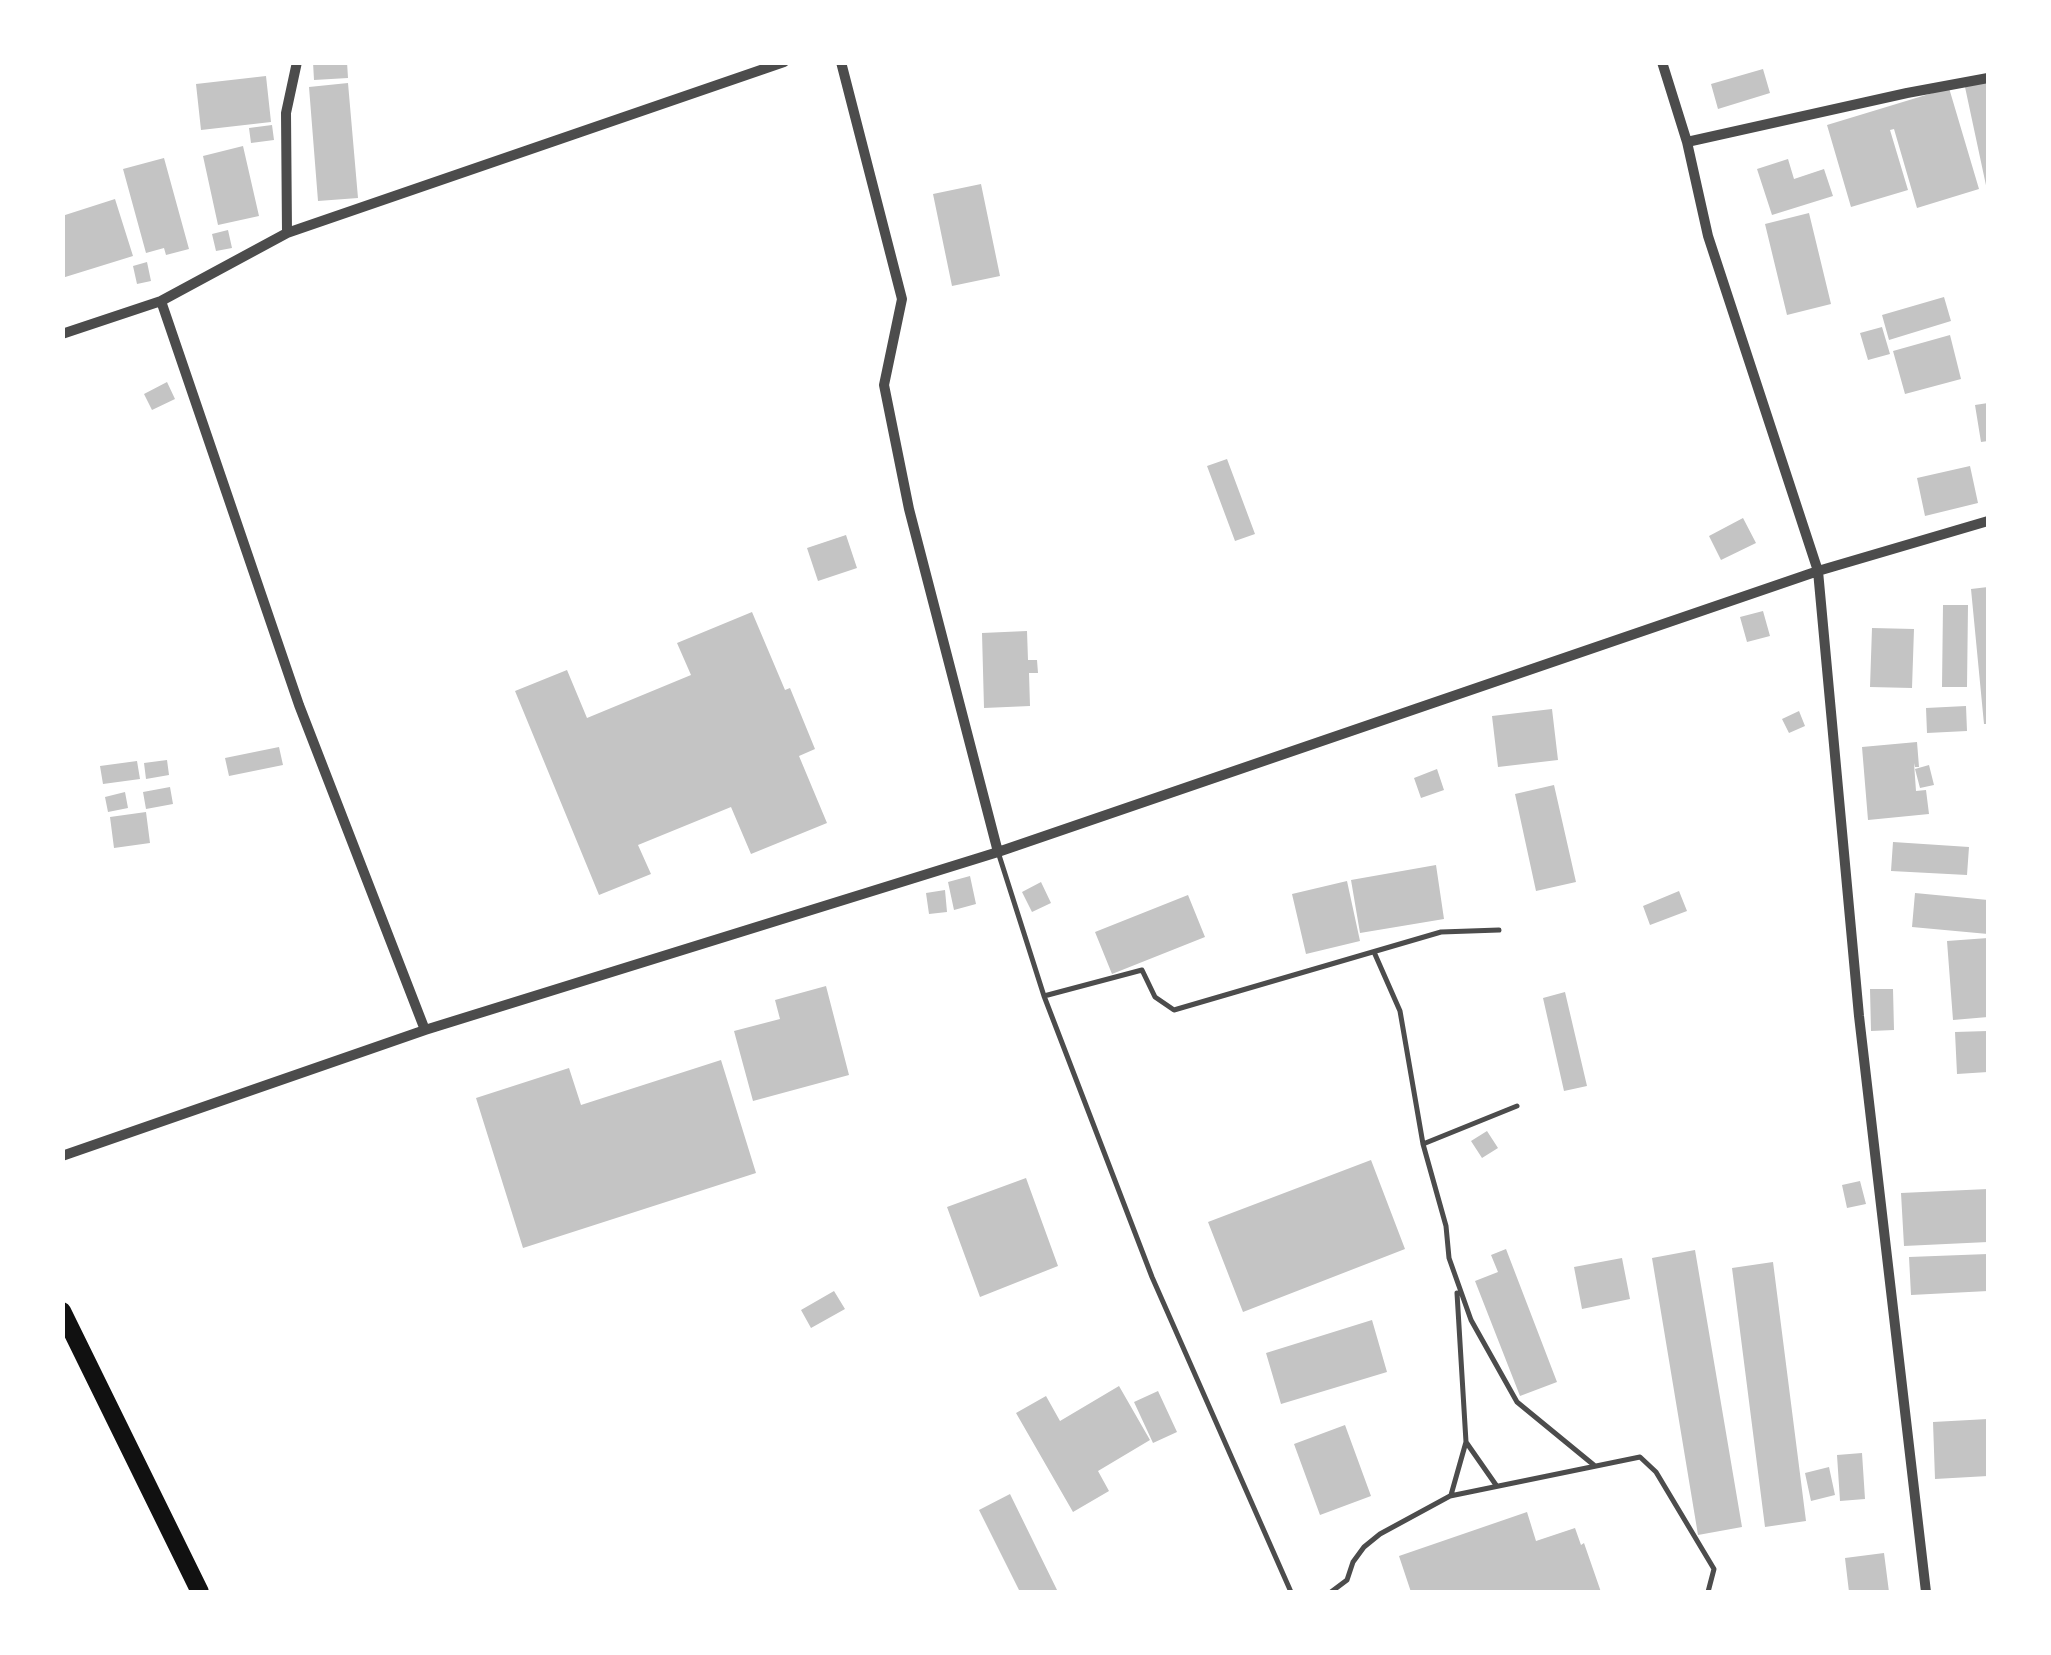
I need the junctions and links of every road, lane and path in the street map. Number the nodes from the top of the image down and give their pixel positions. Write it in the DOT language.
graph roads {
  1 [pos="784,62"];
  2 [pos="841,62"];
  3 [pos="1662,62"];
  4 [pos="296,63"];
  5 [pos="1988,78"];
  6 [pos="1687,142"];
  7 [pos="287,233"];
  8 [pos="161,302"];
  9 [pos="62,334"];
  10 [pos="1988,520"];
  11 [pos="1818,571"];
  12 [pos="998,852"];
  13 [pos="1499,930"];
  14 [pos="1374,952"];
  15 [pos="1044,996"];
  16 [pos="425,1030"];
  17 [pos="1517,1106"];
  18 [pos="1423,1144"];
  19 [pos="62,1156"];
  20 [pos="1457,1285"];
  21 [pos="62,1312"];
  22 [pos="1466,1442"];
  23 [pos="1595,1466"];
  24 [pos="1497,1486"];
  25 [pos="1450,1496"];
  26 [pos="200,1592"];
  27 [pos="1291,1592"];
  28 [pos="1332,1592"];
  29 [pos="1708,1592"];
  30 [pos="1926,1592"];
  1 -- 7 [label="street"];
  2 -- 12 [label="street"];
  3 -- 6 [label="street"];
  4 -- 7 [label="street"];
  5 -- 6 [label="street"];
  6 -- 11 [label="street"];
  7 -- 8 [label="street"];
  8 -- 9 [label="street"];
  8 -- 16 [label="street"];
  10 -- 11 [label="street"];
  11 -- 12 [label="street"];
  11 -- 30 [label="street"];
  12 -- 15 [label="lane"];
  12 -- 16 [label="street"];
  13 -- 14 [label="lane"];
  14 -- 15 [label="lane"];
  14 -- 18 [label="lane"];
  15 -- 27 [label="lane"];
  16 -- 19 [label="street"];
  17 -- 18 [label="lane"];
  18 -- 20 [label="lane"];
  20 -- 22 [label="lane"];
  20 -- 23 [label="lane"];
  21 -- 26 [label="main road"];
  22 -- 24 [label="lane"];
  22 -- 25 [label="lane"];
  23 -- 24 [label="lane"];
  23 -- 29 [label="lane"];
  24 -- 25 [label="lane"];
  25 -- 28 [label="lane"];
}
